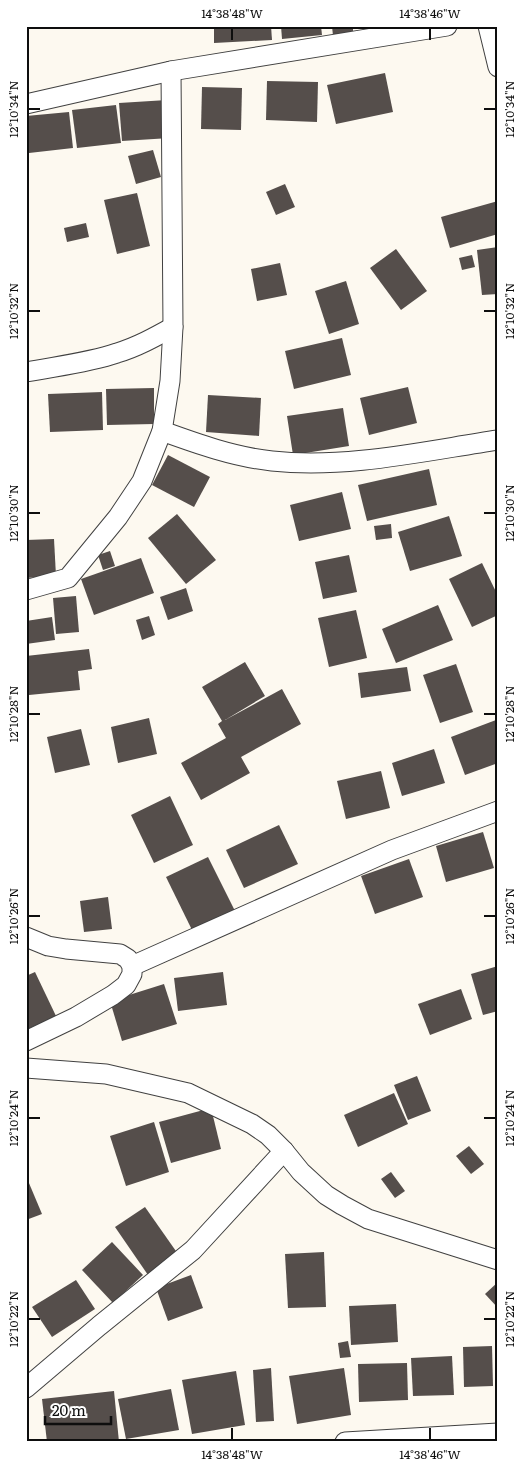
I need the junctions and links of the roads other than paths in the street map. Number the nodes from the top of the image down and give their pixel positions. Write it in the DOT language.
graph roads {
  1 [pos="448,26"];
  2 [pos="488,26"];
  3 [pos="498,67"];
  4 [pos="170,71"];
  5 [pos="26,104"];
  6 [pos="173,327"];
  7 [pos="26,372"];
  8 [pos="162,431"];
  9 [pos="498,440"];
  10 [pos="26,590"];
  11 [pos="498,812"];
  12 [pos="26,937"];
  13 [pos="132,966"];
  14 [pos="26,1041"];
  15 [pos="26,1068"];
  16 [pos="284,1151"];
  17 [pos="498,1260"];
  18 [pos="26,1388"];
  19 [pos="498,1433"];
  20 [pos="345,1442"];
  1 -- 4 [label="street"];
  2 -- 3 [label="street"];
  4 -- 5 [label="street"];
  4 -- 6 [label="street"];
  6 -- 7 [label="street"];
  6 -- 8 [label="street"];
  8 -- 9 [label="street"];
  8 -- 10 [label="street"];
  11 -- 13 [label="street"];
  12 -- 13 [label="street"];
  13 -- 14 [label="street"];
  15 -- 16 [label="street"];
  16 -- 17 [label="street"];
  16 -- 18 [label="street"];
  19 -- 20 [label="street"];
}
